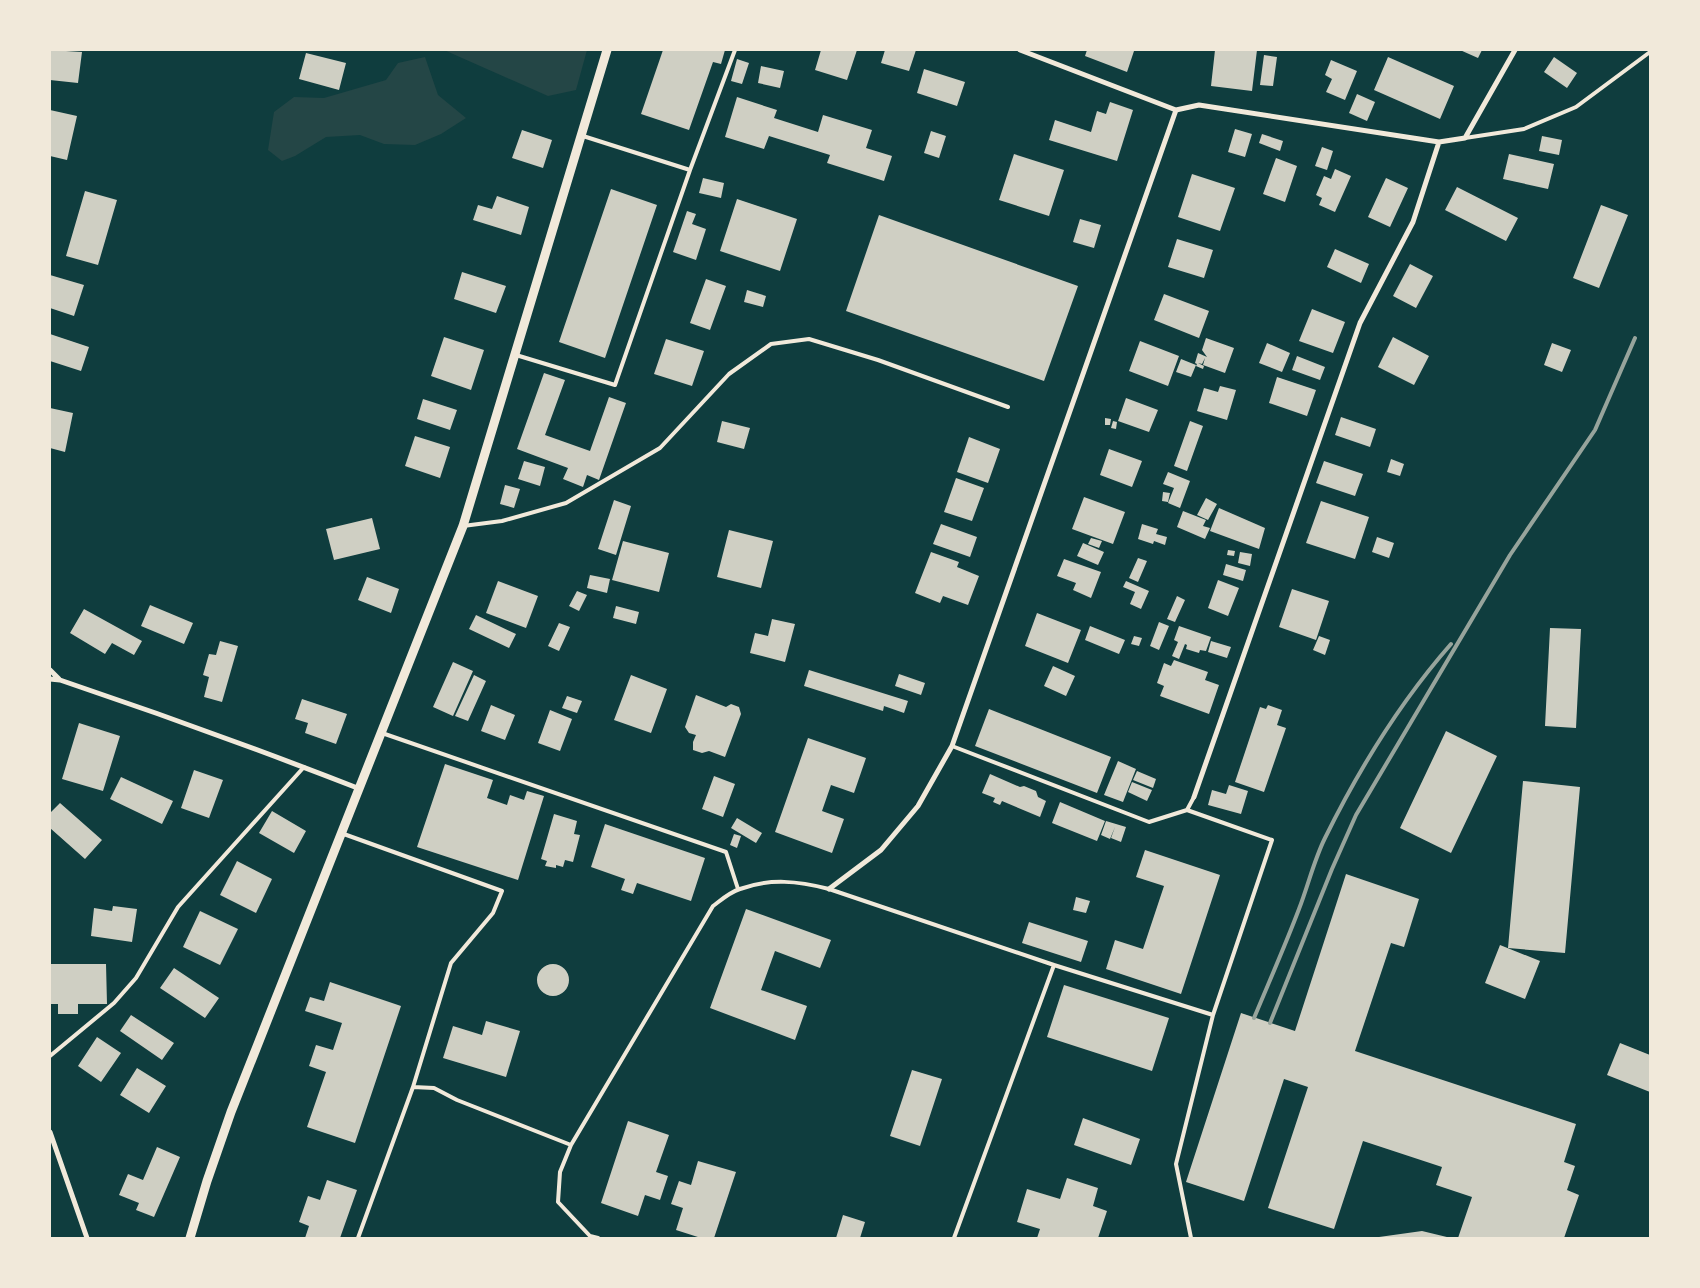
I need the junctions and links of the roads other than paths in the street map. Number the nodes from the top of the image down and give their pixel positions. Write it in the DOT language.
graph roads {
  1 [pos="607,50"];
  2 [pos="735,50"];
  3 [pos="1020,50"];
  4 [pos="1515,50"];
  5 [pos="1650,52"];
  6 [pos="1176,110"];
  7 [pos="582,136"];
  8 [pos="1465,138"];
  9 [pos="1439,142"];
  10 [pos="690,170"];
  11 [pos="516,355"];
  12 [pos="1008,407"];
  13 [pos="463,526"];
  14 [pos="50,670"];
  15 [pos="50,679"];
  16 [pos="60,680"];
  17 [pos="382,733"];
  18 [pos="952,746"];
  19 [pos="304,767"];
  20 [pos="360,789"];
  21 [pos="1194,796"];
  22 [pos="1187,810"];
  23 [pos="341,833"];
  24 [pos="738,889"];
  25 [pos="829,889"];
  26 [pos="1054,965"];
  27 [pos="1213,1016"];
  28 [pos="50,1056"];
  29 [pos="413,1087"];
  30 [pos="50,1132"];
  31 [pos="571,1145"];
  32 [pos="87,1238"];
  33 [pos="190,1238"];
  34 [pos="358,1238"];
  35 [pos="598,1238"];
  36 [pos="954,1238"];
  37 [pos="1191,1238"];
  1 -- 7 [label="street"];
  2 -- 10 [label="lane"];
  3 -- 6 [label="street"];
  4 -- 8 [label="street"];
  5 -- 8 [label="lane"];
  6 -- 9 [label="street"];
  6 -- 18 [label="street"];
  7 -- 10 [label="lane"];
  7 -- 11 [label="street"];
  8 -- 9 [label="street"];
  9 -- 21 [label="street"];
  10 -- 11 [label="lane"];
  11 -- 13 [label="street"];
  12 -- 13 [label="lane"];
  13 -- 17 [label="street"];
  14 -- 16 [label="street"];
  15 -- 16 [label="street"];
  16 -- 19 [label="street"];
  17 -- 20 [label="street"];
  17 -- 24 [label="lane"];
  18 -- 22 [label="lane"];
  18 -- 25 [label="street"];
  19 -- 20 [label="street"];
  19 -- 28 [label="lane"];
  20 -- 23 [label="street"];
  21 -- 22 [label="lane"];
  22 -- 27 [label="lane"];
  23 -- 29 [label="lane"];
  23 -- 33 [label="street"];
  24 -- 25 [label="lane"];
  24 -- 31 [label="lane"];
  25 -- 26 [label="lane"];
  26 -- 27 [label="lane"];
  26 -- 36 [label="lane"];
  27 -- 37 [label="lane"];
  29 -- 31 [label="lane"];
  29 -- 34 [label="lane"];
  30 -- 32 [label="street"];
  31 -- 35 [label="lane"];
}
